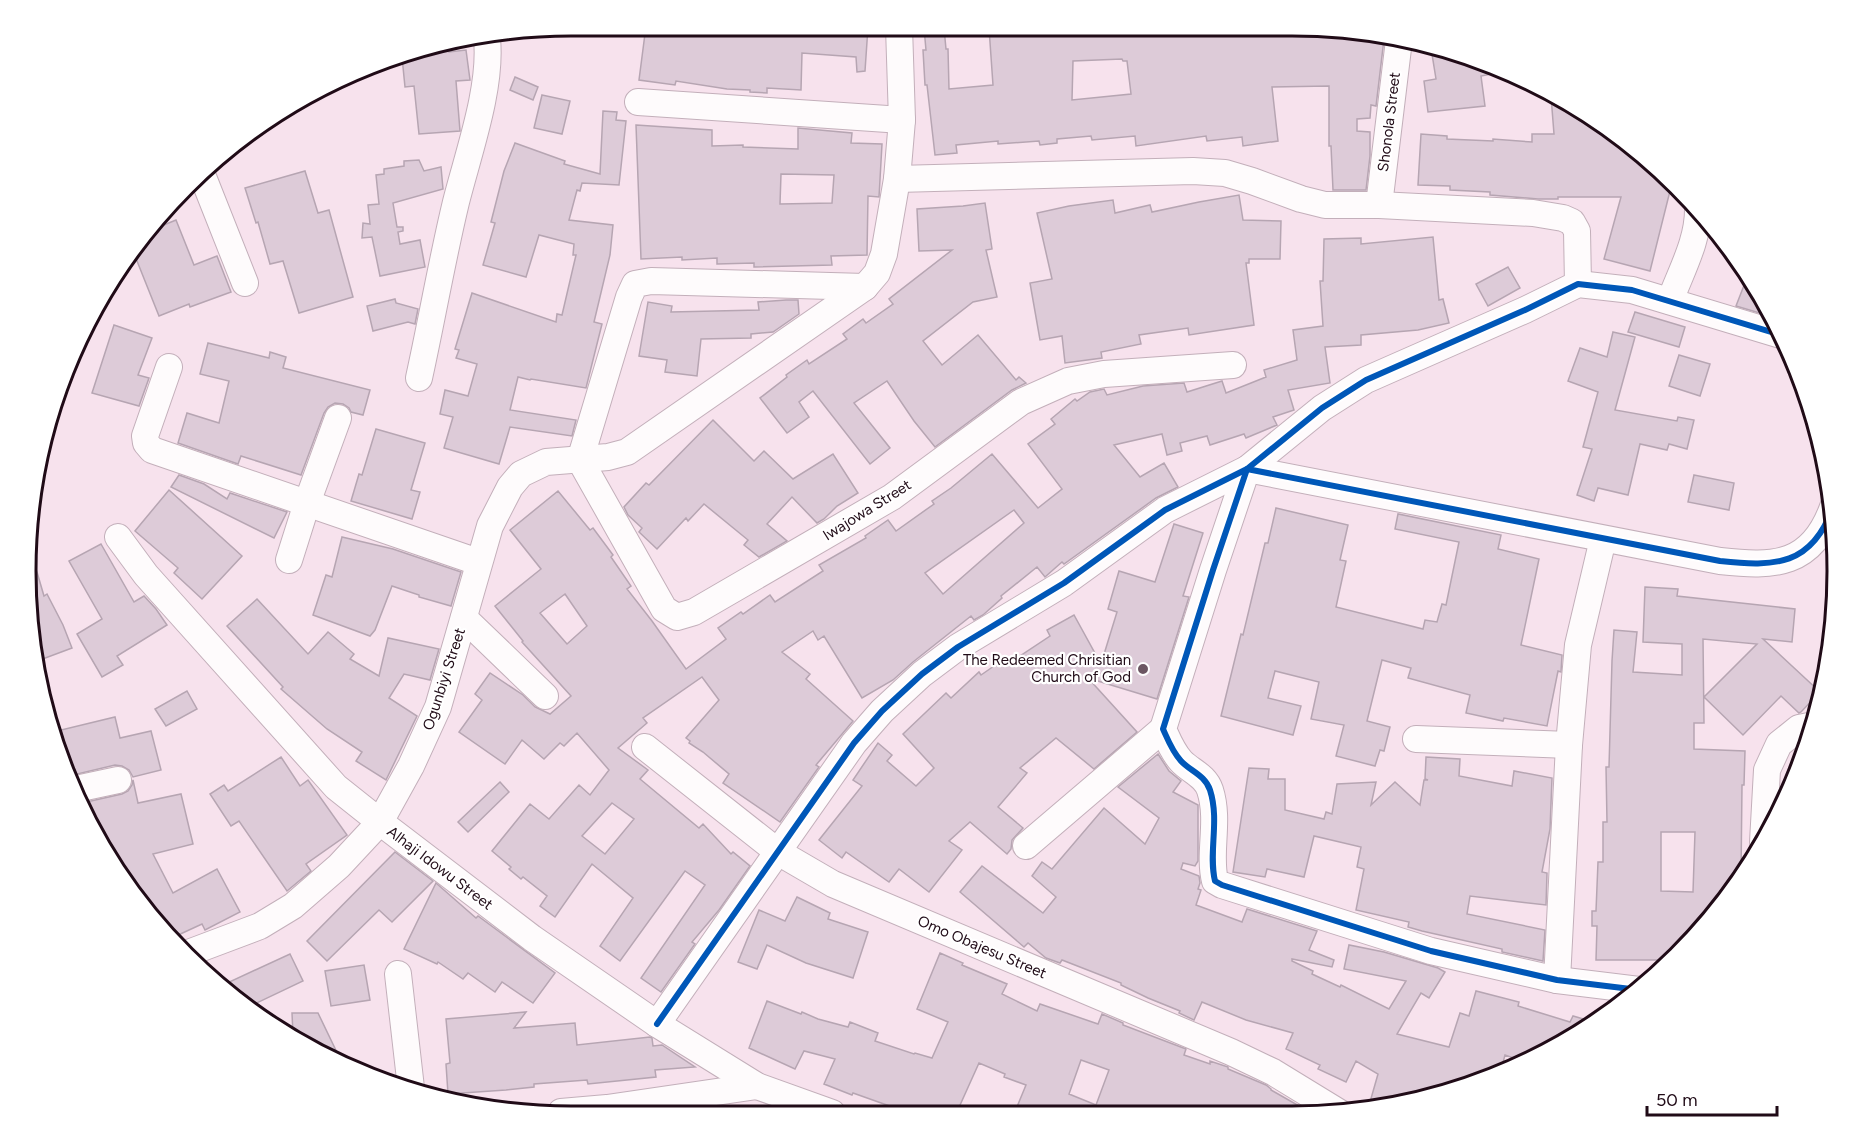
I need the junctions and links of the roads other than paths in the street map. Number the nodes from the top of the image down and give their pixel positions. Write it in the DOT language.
graph roads {
  1 [pos="899,36"];
  2 [pos="487,43"];
  3 [pos="1398,47"];
  4 [pos="638,102"];
  5 [pos="902,120"];
  6 [pos="897,179"];
  7 [pos="204,182"];
  8 [pos="1378,205"];
  9 [pos="1697,222"];
  10 [pos="245,284"];
  11 [pos="1578,284"];
  12 [pos="865,286"];
  13 [pos="1670,301"];
  14 [pos="1771,332"];
  15 [pos="1233,365"];
  16 [pos="169,367"];
  17 [pos="419,378"];
  18 [pos="338,418"];
  19 [pos="580,460"];
  20 [pos="1247,469"];
  21 [pos="307,503"];
  22 [pos="1825,525"];
  23 [pos="118,537"];
  24 [pos="1603,539"];
  25 [pos="289,560"];
  26 [pos="478,562"];
  27 [pos="464,618"];
  28 [pos="545,696"];
  29 [pos="1804,727"];
  30 [pos="1163,729"];
  31 [pos="1416,739"];
  32 [pos="1569,745"];
  33 [pos="645,747"];
  34 [pos="118,780"];
  35 [pos="82,788"];
  36 [pos="380,822"];
  37 [pos="1763,823"];
  38 [pos="1026,846"];
  39 [pos="778,852"];
  40 [pos="195,951"];
  41 [pos="398,974"];
  42 [pos="1557,980"];
  43 [pos="1626,988"];
  44 [pos="657,1023"];
  45 [pos="410,1081"];
  46 [pos="757,1086"];
  47 [pos="1327,1105"];
  48 [pos="631,1106"];
  49 [pos="800,1106"];
  1 -- 5 [label="street"];
  2 -- 17 [label="street"];
  3 -- 8 [label="street, Shonola Street"];
  4 -- 5 [label="street"];
  5 -- 6 [label="street"];
  6 -- 8 [label="street"];
  6 -- 12 [label="street"];
  7 -- 10 [label="street"];
  8 -- 11 [label="street"];
  9 -- 13 [label="street"];
  11 -- 13 [label="street"];
  11 -- 20 [label="street"];
  12 -- 19 [label="street, Ogunbiyi Street"];
  12 -- 19 [label="street"];
  13 -- 14 [label="street"];
  15 -- 19 [label="street, Iwajowa Street"];
  16 -- 21 [label="street"];
  18 -- 21 [label="street"];
  19 -- 26 [label="street, Ogunbiyi Street"];
  20 -- 24 [label="street"];
  20 -- 30 [label="street"];
  20 -- 39 [label="street"];
  21 -- 25 [label="street"];
  21 -- 26 [label="street"];
  22 -- 24 [label="street"];
  23 -- 36 [label="street, Alhaji Idowu Street"];
  24 -- 32 [label="street"];
  26 -- 27 [label="street, Ogunbiyi Street"];
  27 -- 28 [label="street"];
  27 -- 36 [label="street, Ogunbiyi Street"];
  29 -- 37 [label="street"];
  30 -- 38 [label="street"];
  30 -- 42 [label="street"];
  31 -- 32 [label="street"];
  32 -- 42 [label="street"];
  33 -- 39 [label="street, Omo Obajesu Street"];
  34 -- 35 [label="street"];
  36 -- 40 [label="street, Ogunbiyi Street"];
  36 -- 44 [label="street, Alhaji Idowu Street"];
  39 -- 44 [label="street"];
  39 -- 47 [label="street, Omo Obajesu Street"];
  41 -- 45 [label="street"];
  42 -- 43 [label="street"];
  44 -- 46 [label="street, Alhaji Idowu Street"];
  46 -- 48 [label="street"];
  46 -- 49 [label="street, Alhaji Idowu Street"];
}
